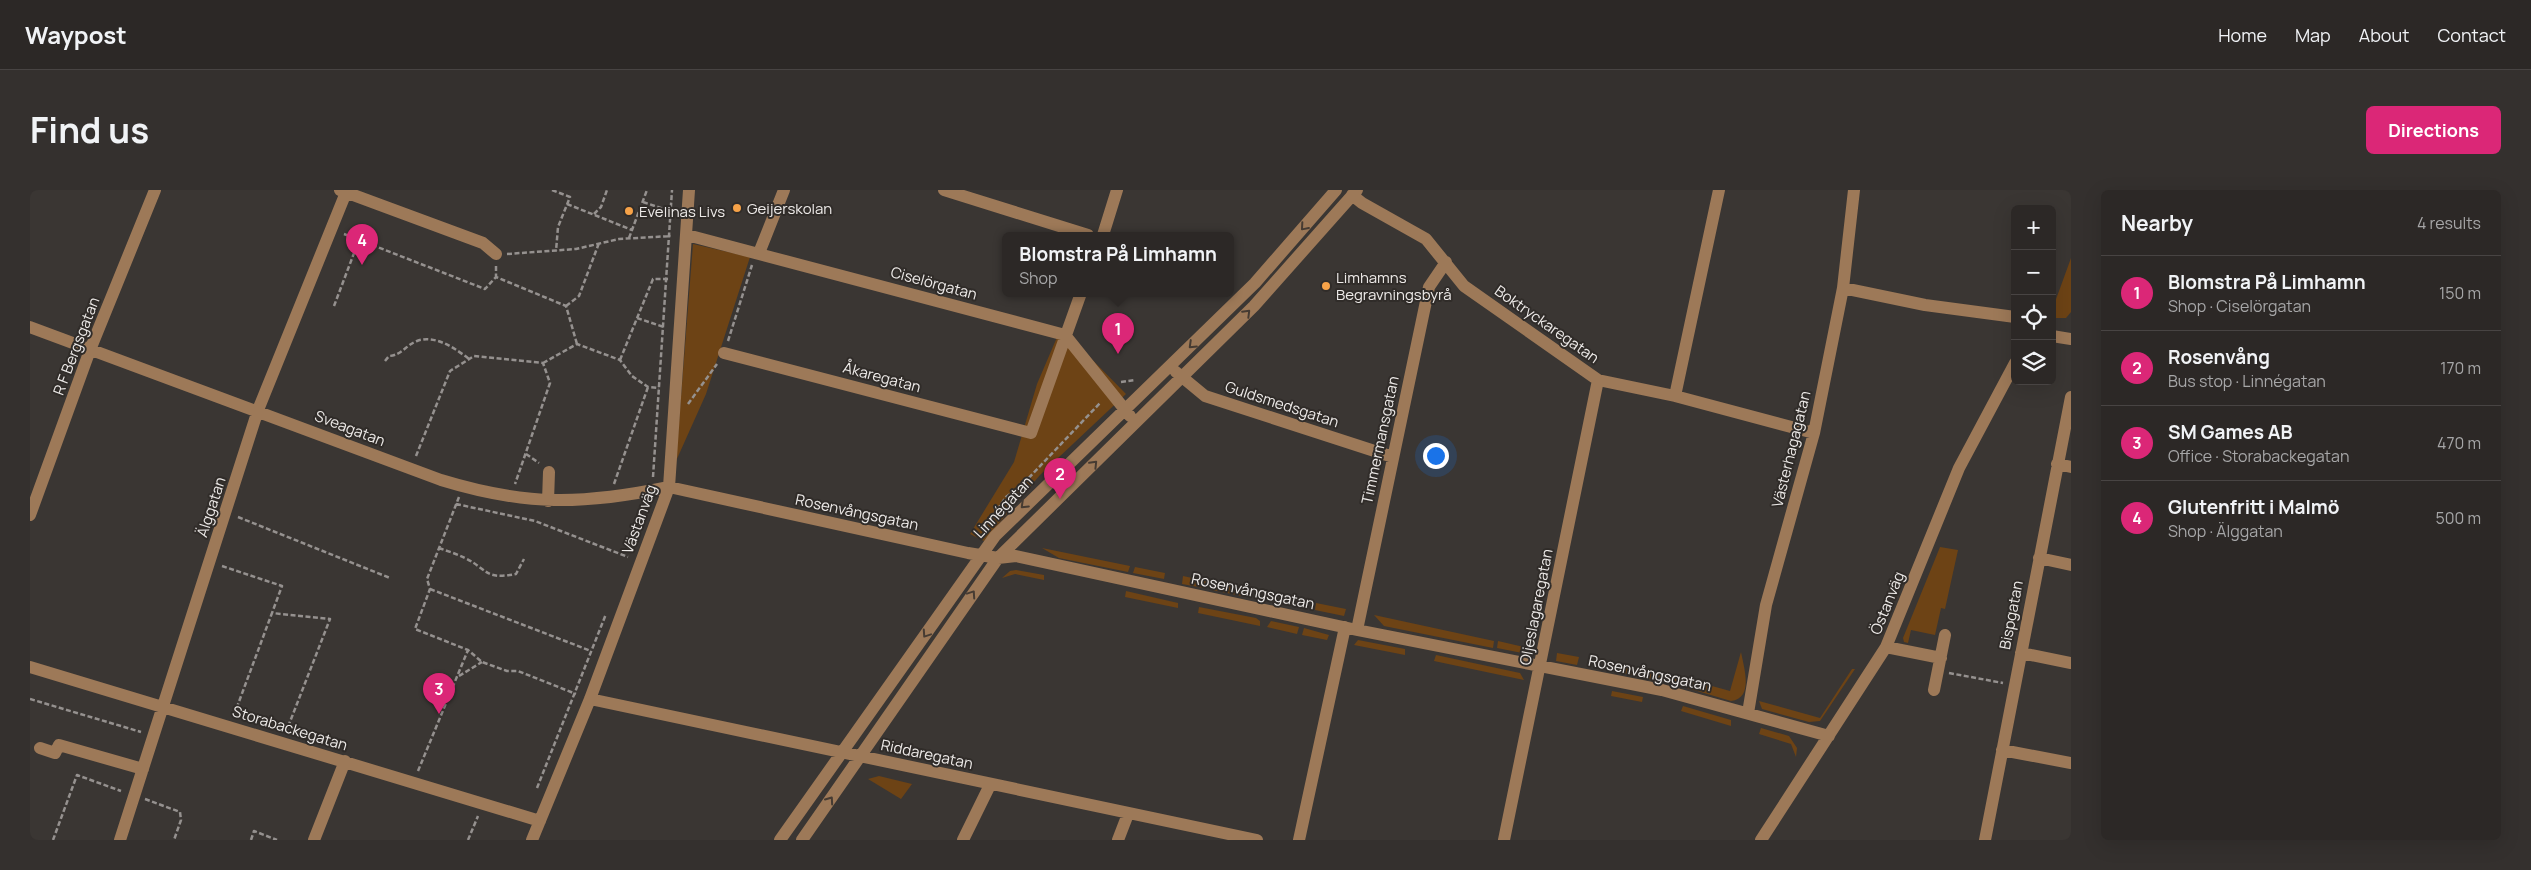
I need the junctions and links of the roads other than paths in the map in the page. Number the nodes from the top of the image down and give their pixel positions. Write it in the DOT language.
graph roads {
  1 [pos="155,190"];
  2 [pos="689,190"];
  3 [pos="784,190"];
  4 [pos="944,190"];
  5 [pos="1117,190"];
  6 [pos="1336,190"];
  7 [pos="1719,190"];
  8 [pos="1854,190"];
  9 [pos="344,191"];
  10 [pos="1354,193"];
  11 [pos="1078,232"];
  12 [pos="1104,232"];
  13 [pos="687,235"];
  14 [pos="496,254"];
  15 [pos="760,254"];
  16 [pos="1446,262"];
  17 [pos="1843,288"];
  18 [pos="1079,297"];
  19 [pos="2011,316"];
  20 [pos="30,327"];
  21 [pos="1065,335"];
  22 [pos="2056,337"];
  23 [pos="2071,339"];
  24 [pos="90,350"];
  25 [pos="724,353"];
  26 [pos="1170,366"];
  27 [pos="2011,370"];
  28 [pos="1182,378"];
  29 [pos="1598,380"];
  30 [pos="1675,396"];
  31 [pos="2071,397"];
  32 [pos="1125,409"];
  33 [pos="258,410"];
  34 [pos="1135,421"];
  35 [pos="1814,433"];
  36 [pos="1393,458"];
  37 [pos="2057,464"];
  38 [pos="2071,467"];
  39 [pos="549,472"];
  40 [pos="669,487"];
  41 [pos="548,501"];
  42 [pos="30,515"];
  43 [pos="980,555"];
  44 [pos="998,558"];
  45 [pos="2039,558"];
  46 [pos="2071,565"];
  47 [pos="1351,628"];
  48 [pos="1945,635"];
  49 [pos="1886,647"];
  50 [pos="2020,653"];
  51 [pos="2071,663"];
  52 [pos="1939,665"];
  53 [pos="30,667"];
  54 [pos="1541,667"];
  55 [pos="1934,690"];
  56 [pos="590,699"];
  57 [pos="164,707"];
  58 [pos="1748,713"];
  59 [pos="1830,736"];
  60 [pos="40,748"];
  61 [pos="2002,750"];
  62 [pos="843,754"];
  63 [pos="861,756"];
  64 [pos="345,761"];
  65 [pos="2071,763"];
  66 [pos="144,769"];
  67 [pos="990,785"];
  68 [pos="1128,814"];
  69 [pos="540,821"];
  70 [pos="120,840"];
  71 [pos="314,840"];
  72 [pos="532,840"];
  73 [pos="780,840"];
  74 [pos="802,840"];
  75 [pos="963,840"];
  76 [pos="1118,840"];
  77 [pos="1257,840"];
  78 [pos="1299,840"];
  79 [pos="1504,840"];
  80 [pos="1761,840"];
  81 [pos="1985,840"];
  1 -- 24 [label="street, R F Bergsgatan"];
  2 -- 13 [label="street, Västanväg"];
  3 -- 15 [label="street"];
  4 -- 11 [label="street"];
  5 -- 12 [label="street"];
  6 -- 26 [label="street, Linnégatan, one-way"];
  7 -- 30 [label="street"];
  8 -- 17 [label="street, Västerhagagatan"];
  9 -- 14 [label="street"];
  9 -- 33 [label="street, Älggatan"];
  10 -- 16 [label="street, Boktryckaregatan"];
  28 -- 10 [label="street, Linnégatan, one-way"];
  13 -- 15 [label="street, Ciselörgatan"];
  13 -- 40 [label="street, Västanväg"];
  15 -- 21 [label="street, Ciselörgatan"];
  16 -- 29 [label="street, Boktryckaregatan"];
  16 -- 36 [label="street, Timmermansgatan"];
  17 -- 19 [label="street"];
  17 -- 35 [label="street, Västerhagagatan"];
  18 -- 21 [label="street"];
  20 -- 24 [label="street, Sveagatan"];
  21 -- 25 [label="street, Åkaregatan"];
  21 -- 32 [label="street"];
  22 -- 23 [label="street"];
  24 -- 33 [label="street, Sveagatan"];
  24 -- 42 [label="street, R F Bergsgatan"];
  26 -- 28 [label="street, Guldsmedsgatan"];
  26 -- 32 [label="street, Linnégatan"];
  27 -- 49 [label="street, Östanväg"];
  28 -- 34 [label="street, Linnégatan"];
  28 -- 36 [label="street, Guldsmedsgatan"];
  29 -- 30 [label="street, Boktryckaregatan"];
  29 -- 54 [label="street, Oljeslagaregatan"];
  30 -- 35 [label="street, Boktryckaregatan"];
  31 -- 37 [label="street, Bispgatan"];
  32 -- 34 [label="street"];
  32 -- 43 [label="street, Linnégatan, one-way"];
  33 -- 41 [label="street, Sveagatan"];
  33 -- 57 [label="street, Älggatan"];
  44 -- 34 [label="street, Linnégatan, one-way"];
  35 -- 58 [label="street, Västerhagagatan"];
  36 -- 47 [label="street, Timmermansgatan"];
  37 -- 38 [label="street"];
  37 -- 45 [label="street, Bispgatan"];
  39 -- 41 [label="street"];
  40 -- 41 [label="street, Sveagatan"];
  40 -- 43 [label="street, Rosenvångsgatan"];
  40 -- 56 [label="street, Västanväg"];
  43 -- 44 [label="street, Rosenvångsgatan"];
  43 -- 62 [label="street, Linnégatan, one-way"];
  44 -- 47 [label="street, Rosenvångsgatan"];
  63 -- 44 [label="street, Linnégatan, one-way"];
  45 -- 46 [label="street"];
  45 -- 50 [label="street, Bispgatan"];
  47 -- 54 [label="street, Rosenvångsgatan"];
  47 -- 78 [label="street, Timmermansgatan"];
  48 -- 52 [label="street"];
  49 -- 52 [label="street"];
  49 -- 59 [label="street, Östanväg"];
  50 -- 51 [label="street"];
  50 -- 61 [label="street, Bispgatan"];
  52 -- 55 [label="street"];
  53 -- 57 [label="street, Storabackegatan"];
  54 -- 58 [label="street, Rosenvångsgatan"];
  54 -- 79 [label="street, Oljeslagaregatan"];
  56 -- 62 [label="street, Riddaregatan"];
  56 -- 69 [label="street, Västanväg"];
  57 -- 64 [label="street, Storabackegatan"];
  57 -- 66 [label="street, Älggatan"];
  58 -- 59 [label="street, Rosenvångsgatan"];
  59 -- 80 [label="street, Östanväg"];
  60 -- 66 [label="street"];
  61 -- 65 [label="street"];
  61 -- 81 [label="street, Bispgatan"];
  62 -- 63 [label="street, Riddaregatan"];
  62 -- 73 [label="street, Linnégatan"];
  63 -- 67 [label="street, Riddaregatan"];
  74 -- 63 [label="street, Linnégatan, one-way"];
  64 -- 69 [label="street, Storabackegatan"];
  64 -- 71 [label="street"];
  66 -- 70 [label="street, Älggatan"];
  67 -- 68 [label="street, Riddaregatan"];
  67 -- 75 [label="street"];
  68 -- 76 [label="street"];
  68 -- 77 [label="street, Riddaregatan"];
  69 -- 72 [label="street, Västanväg"];
}
